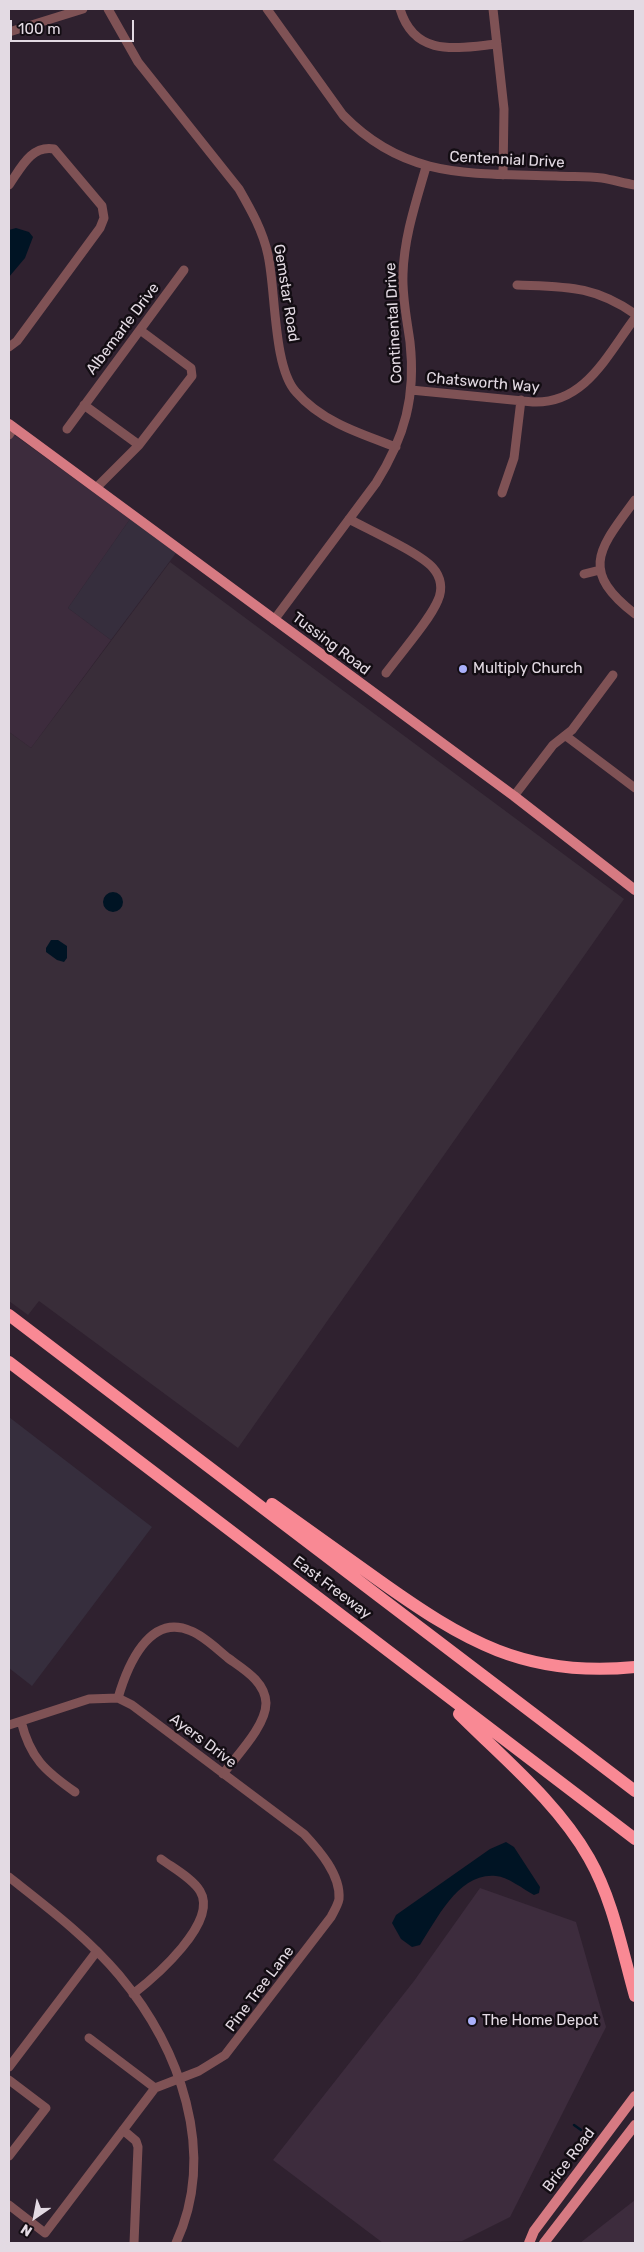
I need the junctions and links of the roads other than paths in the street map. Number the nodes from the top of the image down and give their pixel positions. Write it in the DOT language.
graph roads {
  1 [pos="83,9"];
  2 [pos="108,9"];
  3 [pos="267,9"];
  4 [pos="400,9"];
  5 [pos="493,9"];
  6 [pos="9,32"];
  7 [pos="497,44"];
  8 [pos="426,167"];
  9 [pos="504,174"];
  10 [pos="9,185"];
  11 [pos="635,185"];
  12 [pos="184,270"];
  13 [pos="516,285"];
  14 [pos="635,316"];
  15 [pos="140,330"];
  16 [pos="9,347"];
  17 [pos="411,390"];
  18 [pos="521,400"];
  19 [pos="84,405"];
  20 [pos="10,429"];
  21 [pos="67,429"];
  22 [pos="139,445"];
  23 [pos="396,447"];
  24 [pos="96,488"];
  25 [pos="502,493"];
  26 [pos="635,500"];
  27 [pos="349,519"];
  28 [pos="600,570"];
  29 [pos="584,574"];
  30 [pos="635,614"];
  31 [pos="274,620"];
  32 [pos="386,672"];
  33 [pos="613,675"];
  34 [pos="566,736"];
  35 [pos="635,788"];
  36 [pos="514,796"];
  37 [pos="635,890"];
  38 [pos="9,1315"];
  39 [pos="9,1362"];
  40 [pos="101,1384"];
  41 [pos="635,1667"];
  42 [pos="424,1679"];
  43 [pos="118,1698"];
  44 [pos="21,1721"];
  45 [pos="9,1725"];
  46 [pos="223,1774"];
  47 [pos="635,1791"];
  48 [pos="75,1792"];
  49 [pos="635,1839"];
  50 [pos="161,1859"];
  51 [pos="10,1879"];
  52 [pos="338,1894"];
  53 [pos="97,1951"];
  54 [pos="133,1994"];
  55 [pos="635,1996"];
  56 [pos="89,2038"];
  57 [pos="9,2067"];
  58 [pos="180,2078"];
  59 [pos="9,2080"];
  60 [pos="155,2088"];
  61 [pos="635,2096"];
  62 [pos="635,2125"];
  63 [pos="123,2130"];
  64 [pos="9,2156"];
  65 [pos="9,2205"];
  66 [pos="134,2243"];
  67 [pos="176,2243"];
  68 [pos="529,2243"];
  69 [pos="544,2243"];
  1 -- 6 [label="street"];
  2 -- 23 [label="street, Gemstar Road"];
  3 -- 8 [label="street, Centennial Drive"];
  4 -- 7 [label="street"];
  5 -- 7 [label="street"];
  7 -- 9 [label="street"];
  8 -- 9 [label="street, Centennial Drive"];
  8 -- 17 [label="street, Continental Drive"];
  9 -- 11 [label="street, Centennial Drive"];
  10 -- 16 [label="street"];
  12 -- 15 [label="street, Albemarle Drive"];
  13 -- 14 [label="street"];
  14 -- 18 [label="street, Chatsworth Way"];
  15 -- 19 [label="street, Albemarle Drive"];
  15 -- 22 [label="street"];
  17 -- 18 [label="street, Chatsworth Way"];
  17 -- 23 [label="street, Continental Drive"];
  18 -- 25 [label="street"];
  19 -- 21 [label="street, Albemarle Drive"];
  19 -- 22 [label="street"];
  20 -- 24 [label="main road, Tussing Road"];
  22 -- 24 [label="street"];
  23 -- 27 [label="street, Continental Drive"];
  24 -- 31 [label="main road, Tussing Road"];
  26 -- 28 [label="street"];
  27 -- 31 [label="street, Continental Drive"];
  27 -- 32 [label="street"];
  28 -- 29 [label="street"];
  28 -- 30 [label="street"];
  31 -- 36 [label="main road, Tussing Road"];
  33 -- 34 [label="street"];
  34 -- 35 [label="street"];
  34 -- 36 [label="street"];
  36 -- 37 [label="main road, Tussing Road"];
  38 -- 40 [label="highway, East Freeway"];
  39 -- 42 [label="highway, East Freeway"];
  40 -- 41 [label="highway"];
  40 -- 47 [label="highway, East Freeway"];
  42 -- 49 [label="highway, East Freeway"];
  42 -- 55 [label="highway"];
  43 -- 44 [label="street"];
  43 -- 46 [label="street, Ayers Drive"];
  43 -- 46 [label="street"];
  44 -- 45 [label="street"];
  44 -- 48 [label="street"];
  46 -- 52 [label="street, Ayers Drive"];
  50 -- 54 [label="street"];
  51 -- 53 [label="street"];
  52 -- 58 [label="street, Pine Tree Lane"];
  53 -- 54 [label="street"];
  53 -- 57 [label="street"];
  54 -- 58 [label="street"];
  56 -- 60 [label="street"];
  58 -- 60 [label="street, Pine Tree Lane"];
  58 -- 67 [label="street"];
  59 -- 64 [label="street"];
  60 -- 63 [label="street"];
  61 -- 68 [label="main road, Brice Road"];
  62 -- 69 [label="main road"];
  63 -- 65 [label="street"];
  63 -- 66 [label="street"];
}
